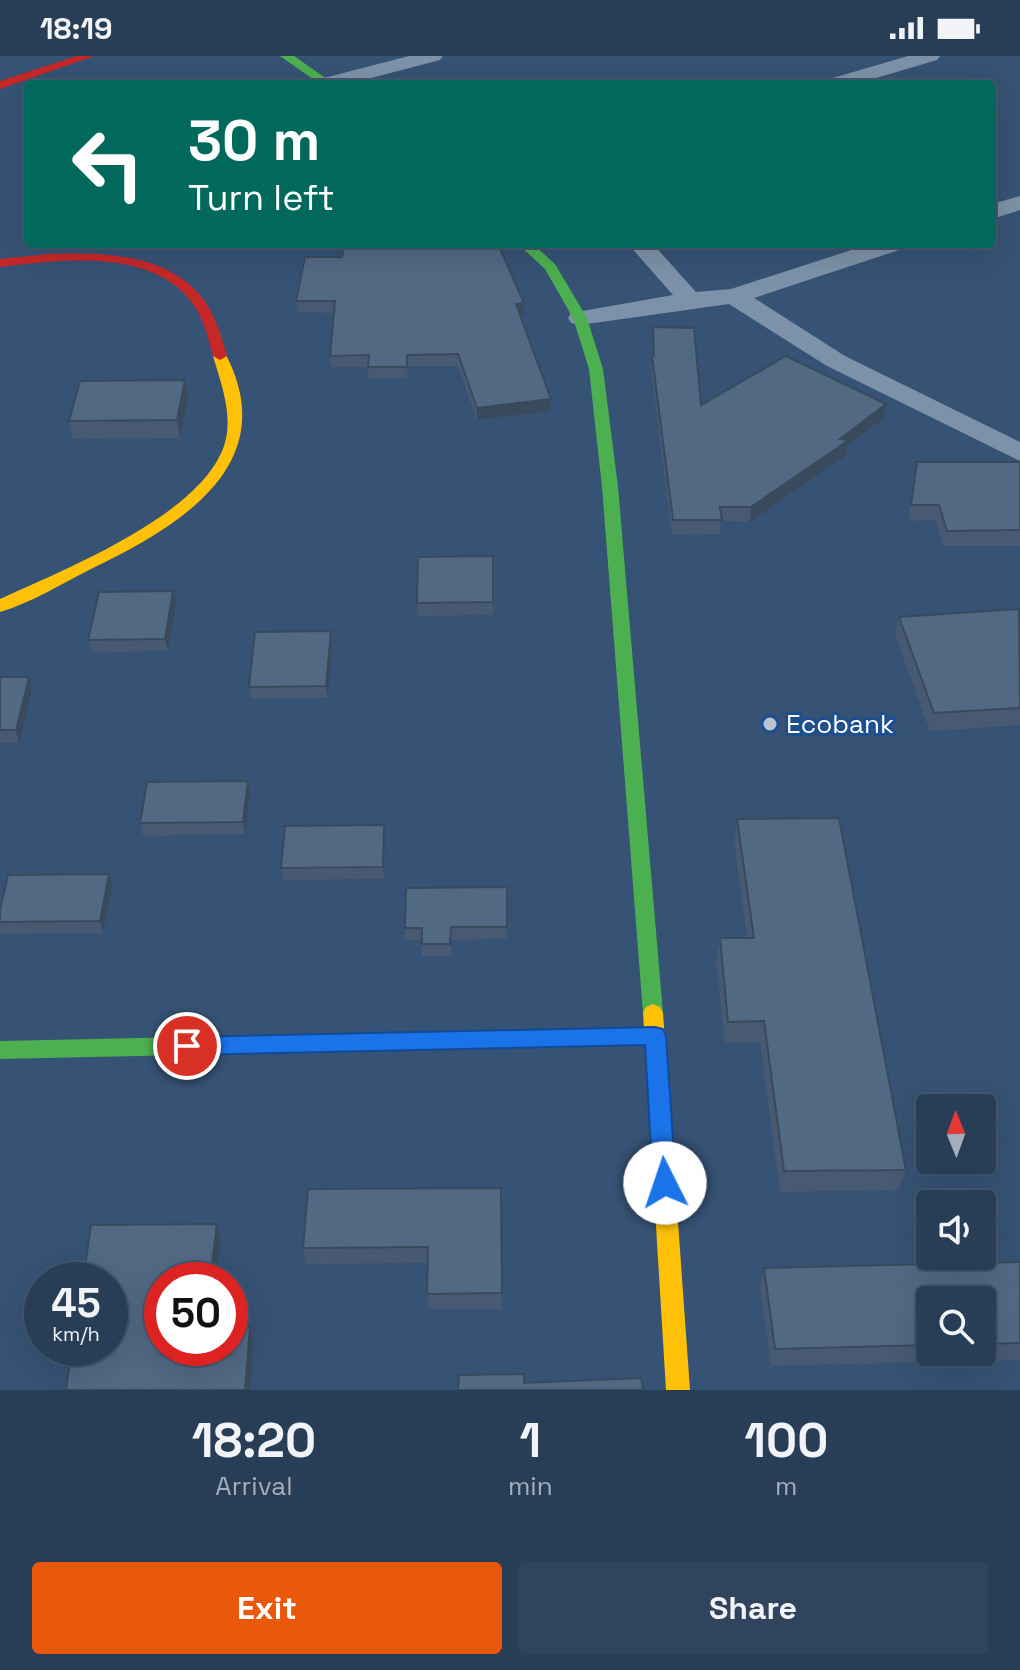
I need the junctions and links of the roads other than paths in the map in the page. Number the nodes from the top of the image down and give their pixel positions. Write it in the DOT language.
graph roads {
  1 [pos="88,56"];
  2 [pos="286,56"];
  3 [pos="433,56"];
  4 [pos="930,56"];
  5 [pos="322,80"];
  6 [pos="343,80"];
  7 [pos="847,80"];
  8 [pos="0,85"];
  9 [pos="1020,203"];
  10 [pos="996,211"];
  11 [pos="529,248"];
  12 [pos="644,248"];
  13 [pos="882,248"];
  14 [pos="0,263"];
  15 [pos="734,296"];
  16 [pos="690,300"];
  17 [pos="580,318"];
  18 [pos="1020,453"];
  19 [pos="0,606"];
  20 [pos="655,1036"];
  21 [pos="0,1050"];
  22 [pos="678,1390"];
  1 -- 8 [label="main road"];
  2 -- 5 [label="main road"];
  3 -- 6 [label="street"];
  4 -- 7 [label="street"];
  9 -- 10 [label="street"];
  11 -- 17 [label="main road"];
  12 -- 16 [label="street"];
  13 -- 15 [label="street"];
  14 -- 19 [label="main road"];
  15 -- 16 [label="street"];
  15 -- 18 [label="street"];
  16 -- 17 [label="street"];
  17 -- 20 [label="main road"];
  20 -- 21 [label="main road"];
  20 -- 22 [label="main road"];
}
